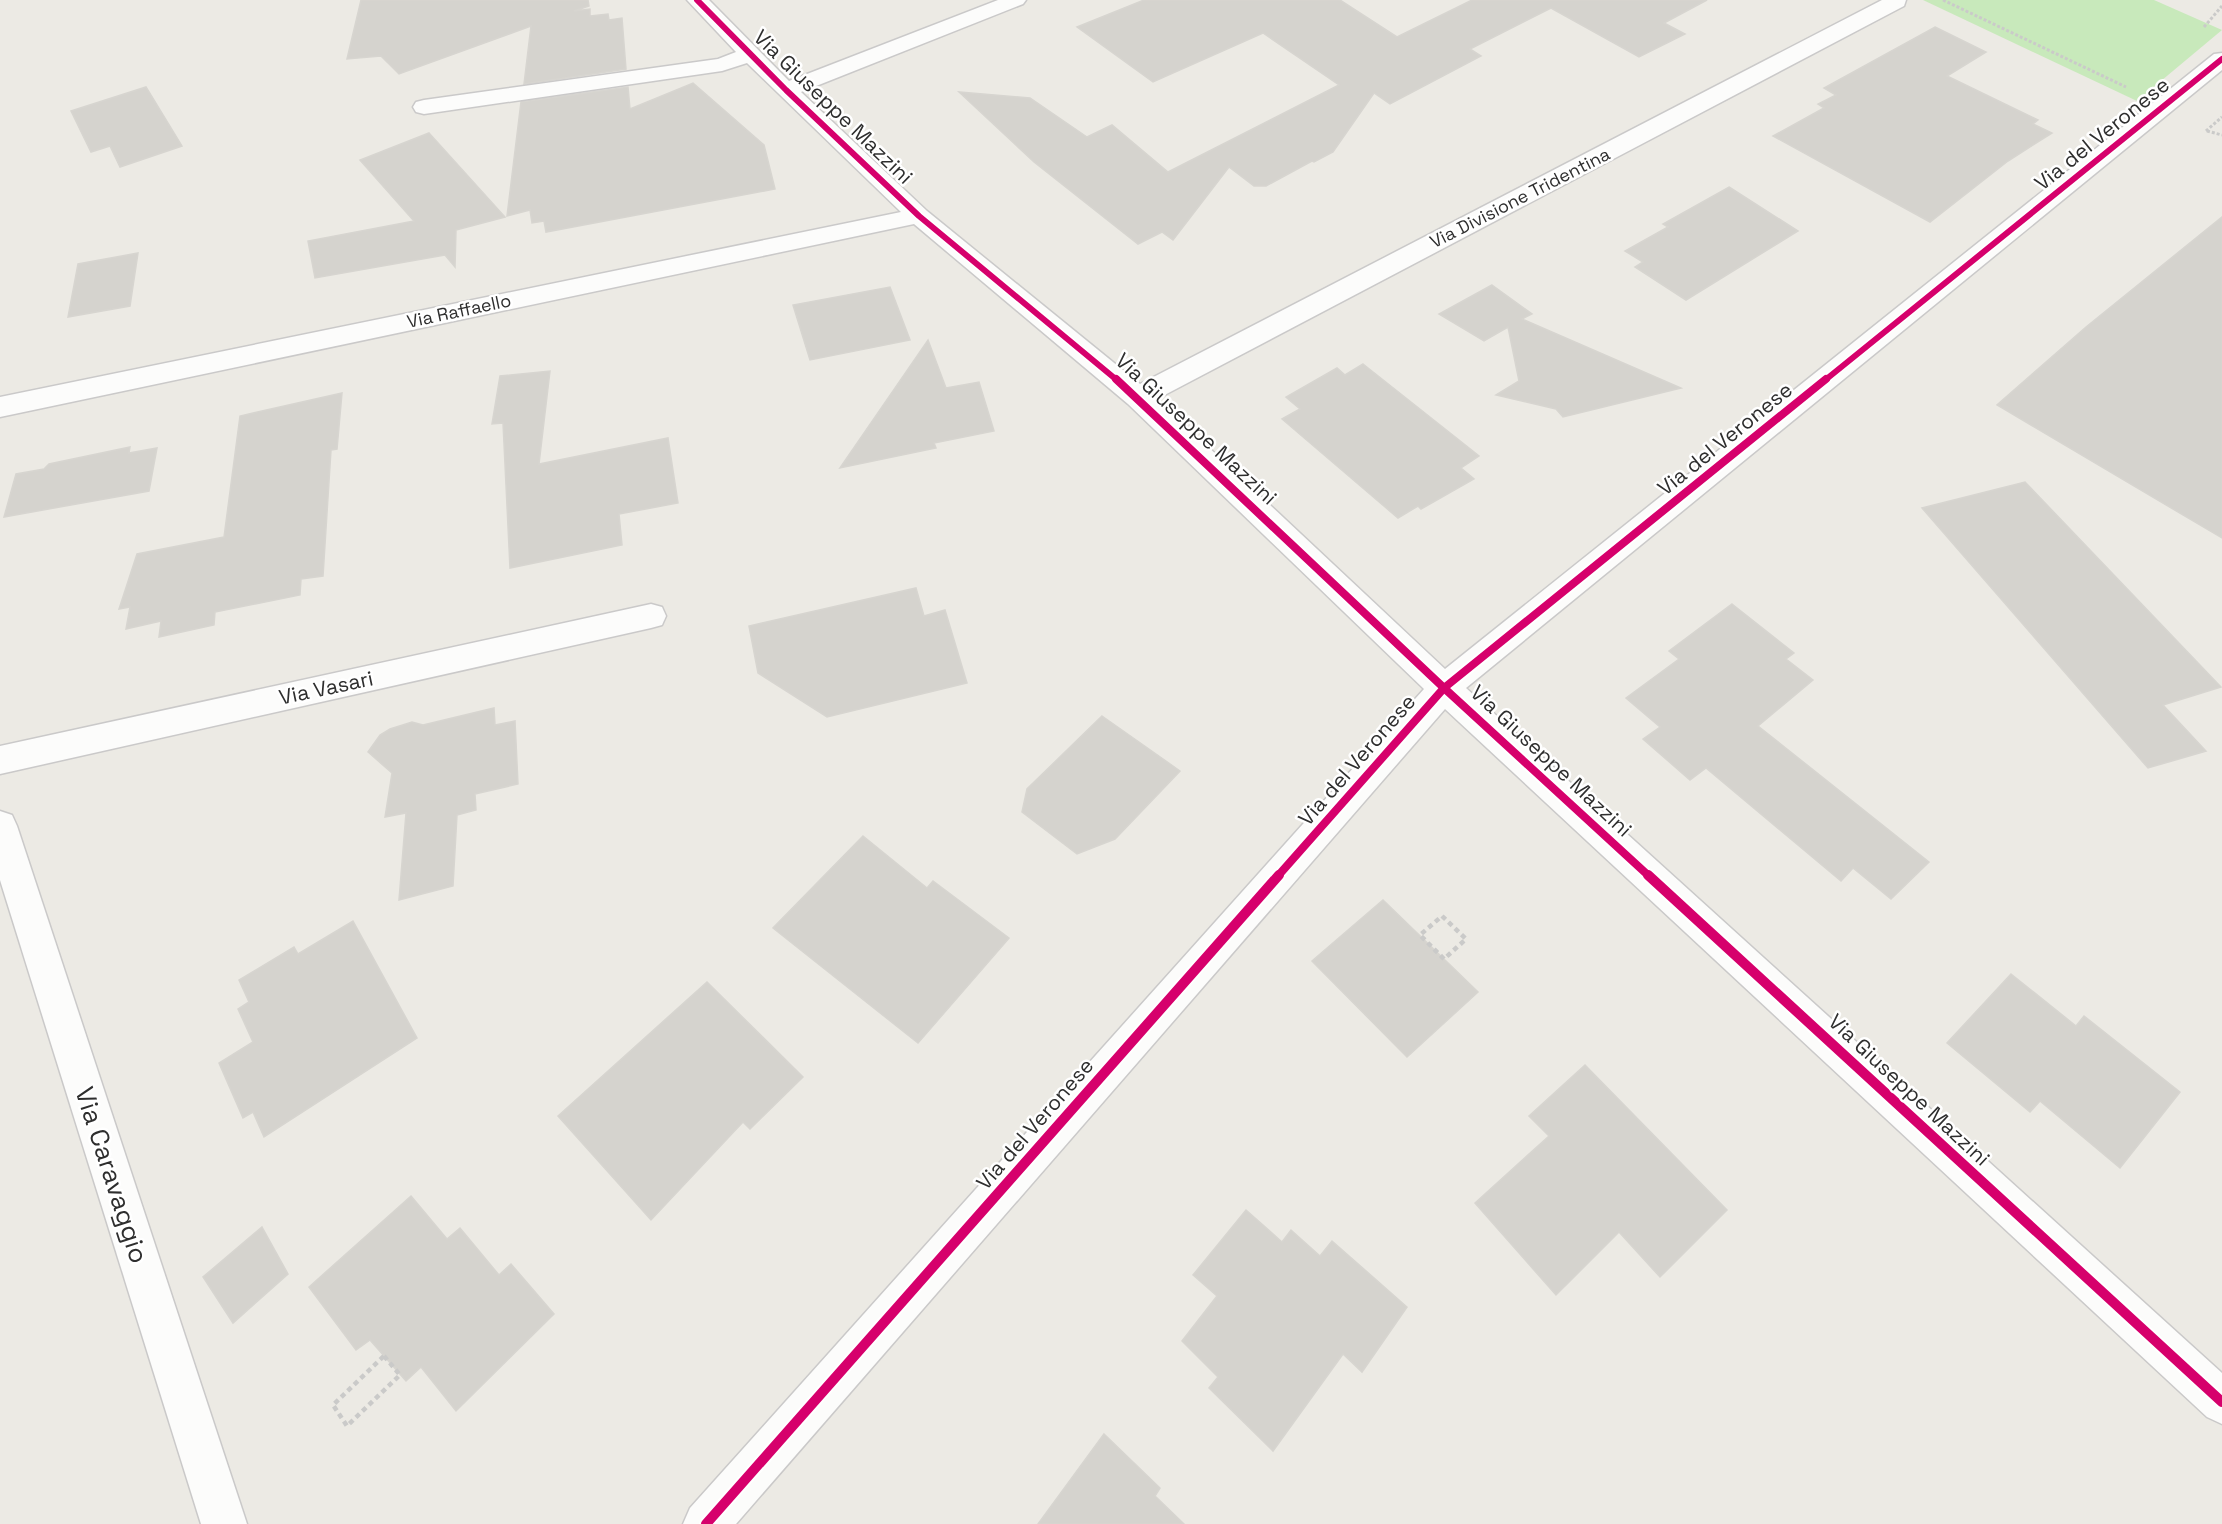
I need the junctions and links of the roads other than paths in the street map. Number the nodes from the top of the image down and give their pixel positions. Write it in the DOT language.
graph roads {
  1 [pos="697,0"];
  2 [pos="1017,0"];
  3 [pos="1892,0"];
  4 [pos="750,54"];
  5 [pos="2222,59"];
  6 [pos="786,90"];
  7 [pos="424,107"];
  8 [pos="919,216"];
  9 [pos="1138,397"];
  10 [pos="0,407"];
  11 [pos="651,616"];
  12 [pos="1444,688"];
  13 [pos="0,759"];
  14 [pos="0,826"];
  15 [pos="2222,1402"];
  16 [pos="224,1524"];
  17 [pos="706,1524"];
  1 -- 4 [label="street, Via Giuseppe Mazzini"];
  2 -- 6 [label="street"];
  3 -- 9 [label="street, Via Divisione Tridentina"];
  4 -- 6 [label="street, Via Giuseppe Mazzini"];
  4 -- 7 [label="street, Via Giuseppe Mazzini"];
  5 -- 12 [label="street, Via del Veronese"];
  6 -- 8 [label="street, Via Giuseppe Mazzini"];
  8 -- 9 [label="street, Via Giuseppe Mazzini"];
  8 -- 10 [label="street, Via Raffaello"];
  9 -- 12 [label="street, Via Giuseppe Mazzini"];
  11 -- 13 [label="street, Via Vasari"];
  12 -- 15 [label="street, Via Giuseppe Mazzini"];
  12 -- 17 [label="street, Via del Veronese"];
  14 -- 16 [label="street, Via Caravaggio"];
}
